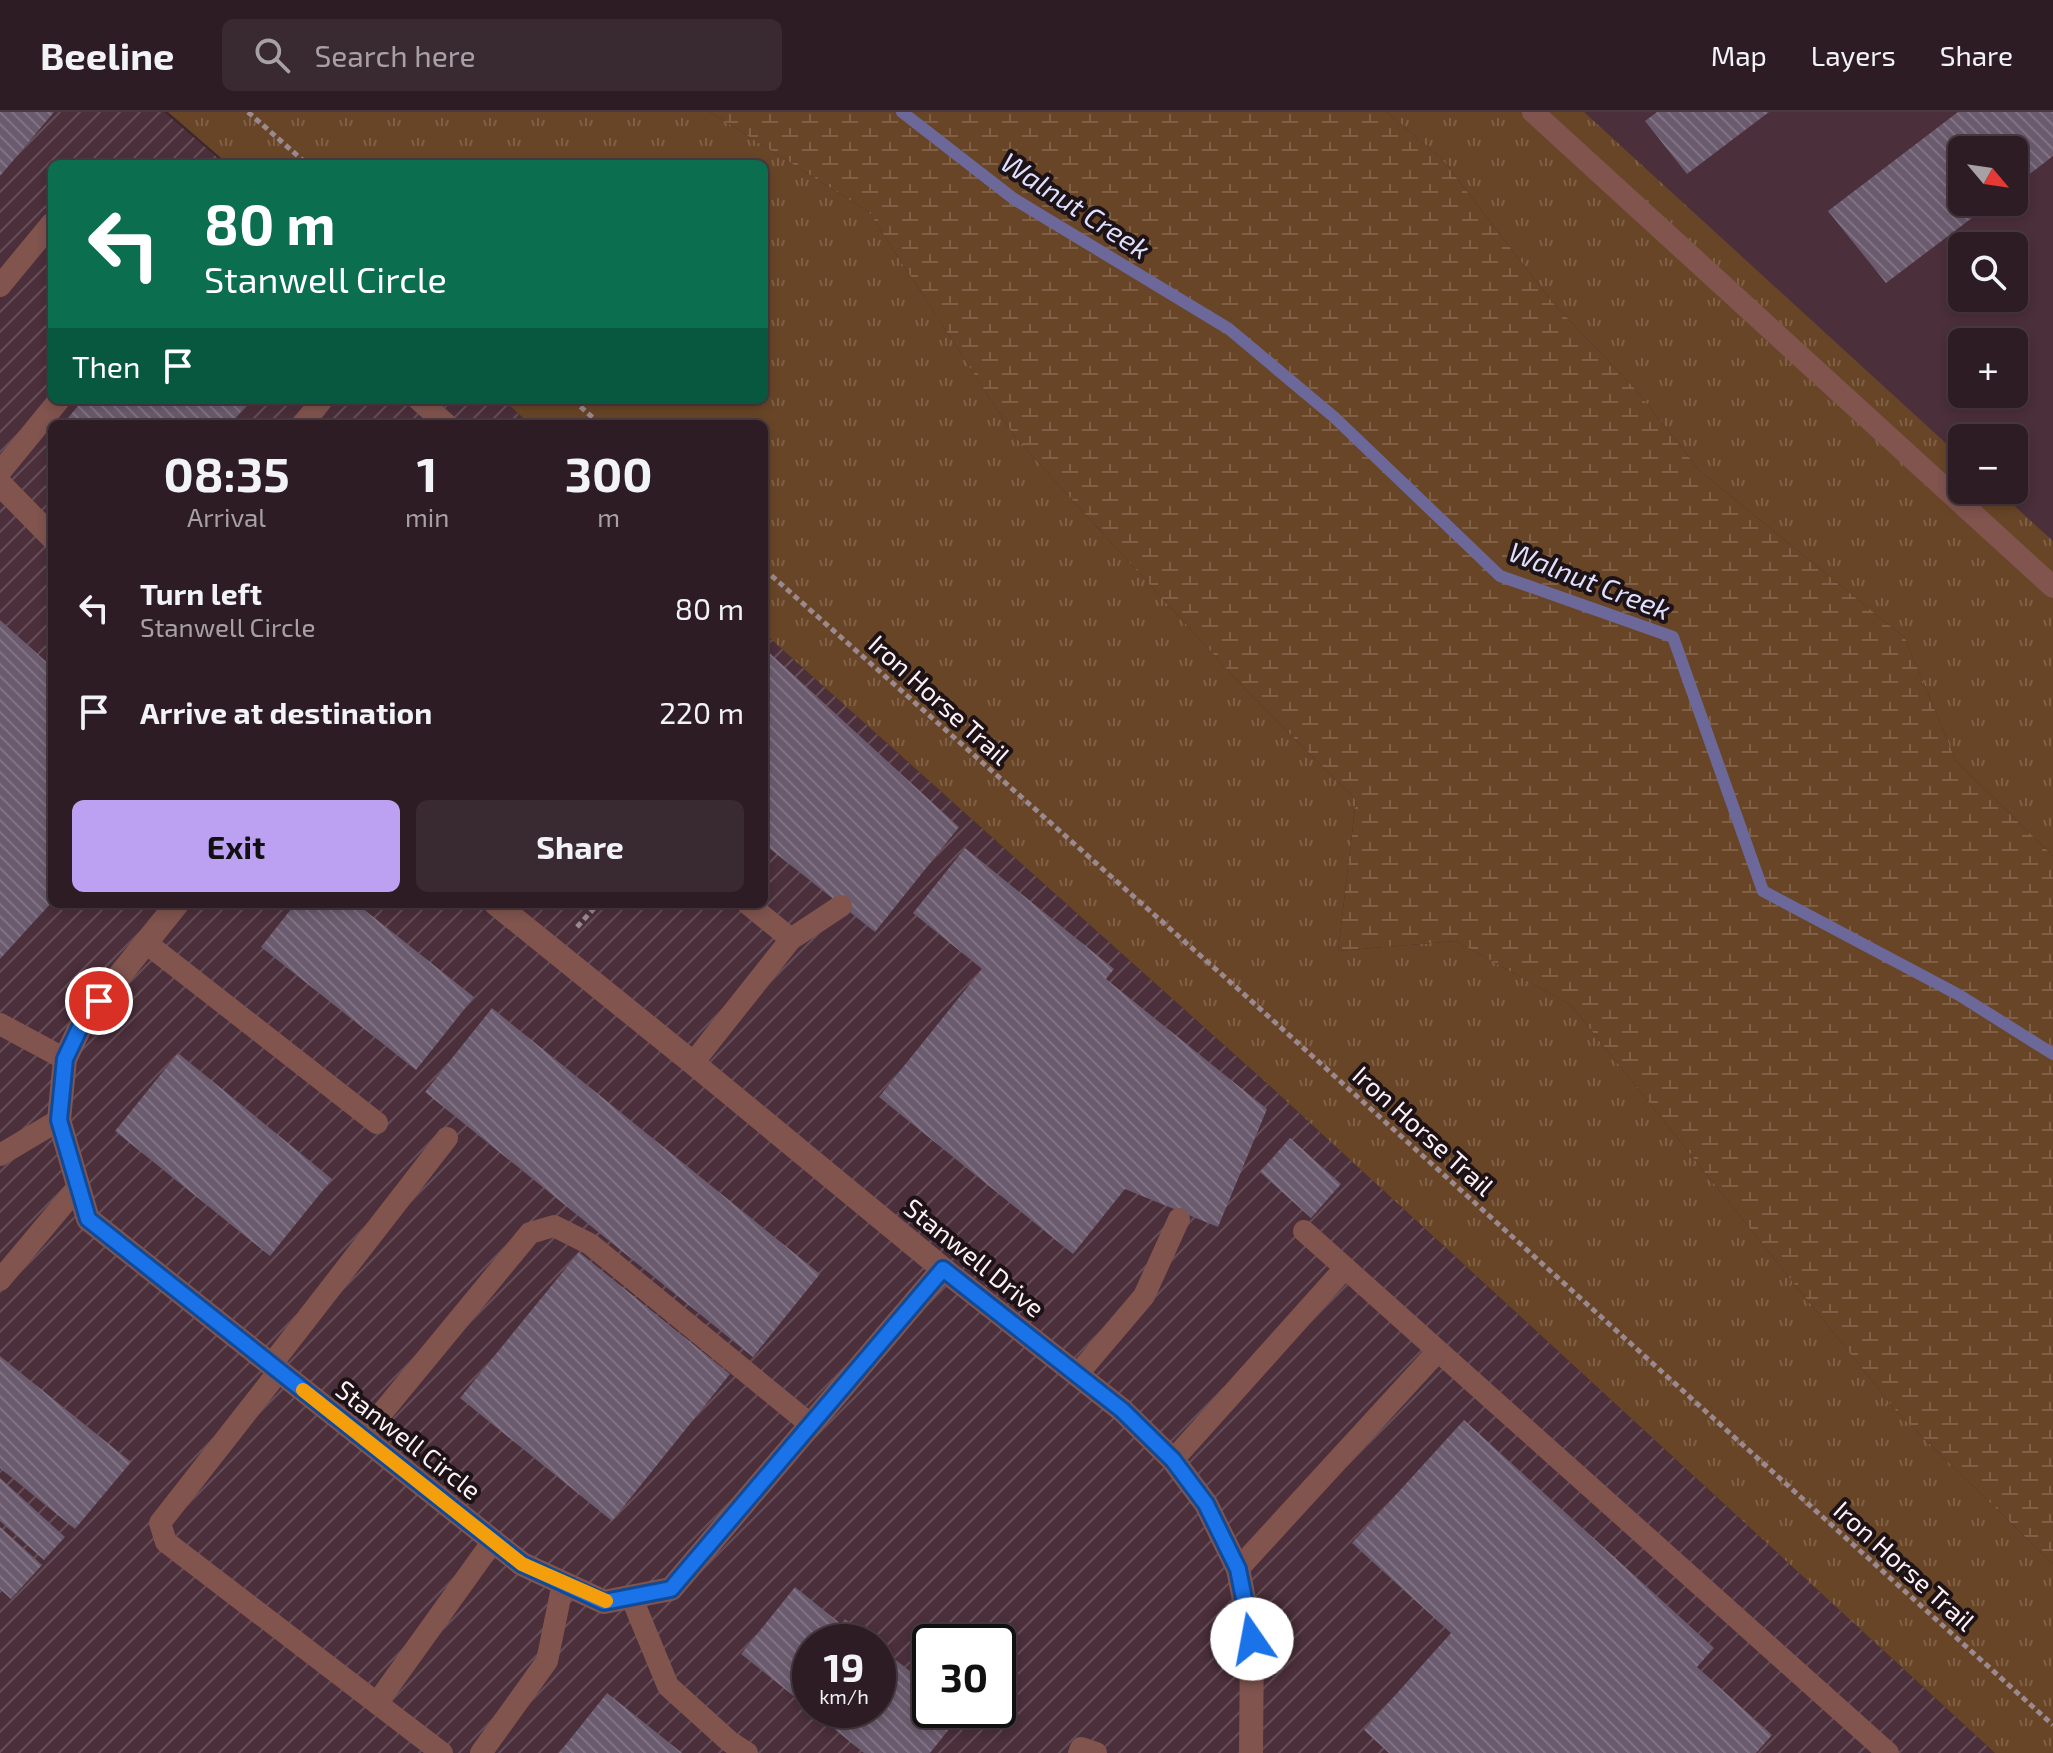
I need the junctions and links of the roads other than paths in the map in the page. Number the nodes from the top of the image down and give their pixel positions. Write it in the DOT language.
graph roads {
  1 [pos="1533,112"];
  2 [pos="48,228"];
  3 [pos="0,286"];
  4 [pos="56,404"];
  5 [pos="319,404"];
  6 [pos="424,404"];
  7 [pos="306,420"];
  8 [pos="442,420"];
  9 [pos="0,472"];
  10 [pos="0,484"];
  11 [pos="48,533"];
  12 [pos="2053,587"];
  13 [pos="841,906"];
  14 [pos="174,908"];
  15 [pos="501,908"];
  16 [pos="753,908"];
  17 [pos="791,939"];
  18 [pos="145,942"];
  19 [pos="0,1024"];
  20 [pos="65,1059"];
  21 [pos="693,1063"];
  22 [pos="59,1120"];
  23 [pos="377,1123"];
  24 [pos="447,1138"];
  25 [pos="0,1155"];
  26 [pos="78,1187"];
  27 [pos="1179,1219"];
  28 [pos="1304,1231"];
  29 [pos="1345,1268"];
  30 [pos="943,1269"];
  31 [pos="0,1280"];
  32 [pos="1437,1352"];
  33 [pos="275,1368"];
  34 [pos="1077,1375"];
  35 [pos="811,1425"];
  36 [pos="362,1437"];
  37 [pos="1173,1460"];
  38 [pos="493,1541"];
  39 [pos="1238,1569"];
  40 [pos="563,1583"];
  41 [pos="631,1596"];
  42 [pos="377,1703"];
  43 [pos="1873,1748"];
  44 [pos="442,1753"];
  45 [pos="481,1753"];
  46 [pos="747,1753"];
  47 [pos="1079,1753"];
  48 [pos="1096,1753"];
  49 [pos="1251,1753"];
  1 -- 12 [label="lane"];
  2 -- 3 [label="lane"];
  4 -- 9 [label="lane"];
  5 -- 7 [label="lane"];
  6 -- 8 [label="lane"];
  10 -- 11 [label="street"];
  13 -- 17 [label="lane"];
  14 -- 18 [label="street, Stanwell Circle"];
  15 -- 21 [label="street, Stanwell Drive"];
  16 -- 17 [label="lane"];
  17 -- 21 [label="lane"];
  18 -- 20 [label="street, Stanwell Circle"];
  18 -- 23 [label="lane"];
  19 -- 20 [label="lane"];
  20 -- 22 [label="street, Stanwell Circle"];
  21 -- 30 [label="street, Stanwell Drive"];
  22 -- 25 [label="lane"];
  22 -- 26 [label="street, Stanwell Circle"];
  24 -- 33 [label="lane"];
  26 -- 31 [label="lane"];
  26 -- 33 [label="street, Stanwell Circle"];
  27 -- 34 [label="lane"];
  28 -- 29 [label="lane"];
  29 -- 32 [label="lane"];
  29 -- 37 [label="lane"];
  30 -- 34 [label="street, Stanwell Drive"];
  30 -- 35 [label="street, Stanwell Circle"];
  32 -- 39 [label="lane"];
  32 -- 43 [label="lane"];
  33 -- 36 [label="street, Stanwell Circle"];
  33 -- 42 [label="lane"];
  34 -- 37 [label="street, Stanwell Drive"];
  35 -- 36 [label="lane"];
  35 -- 41 [label="street, Stanwell Circle"];
  36 -- 38 [label="street, Stanwell Circle"];
  37 -- 39 [label="street, Stanwell Drive"];
  38 -- 40 [label="street, Stanwell Circle"];
  38 -- 42 [label="lane"];
  39 -- 49 [label="street, Stanwell Drive"];
  40 -- 41 [label="street, Stanwell Circle"];
  40 -- 45 [label="lane"];
  41 -- 46 [label="lane"];
  42 -- 44 [label="lane"];
  47 -- 48 [label="lane"];
}
